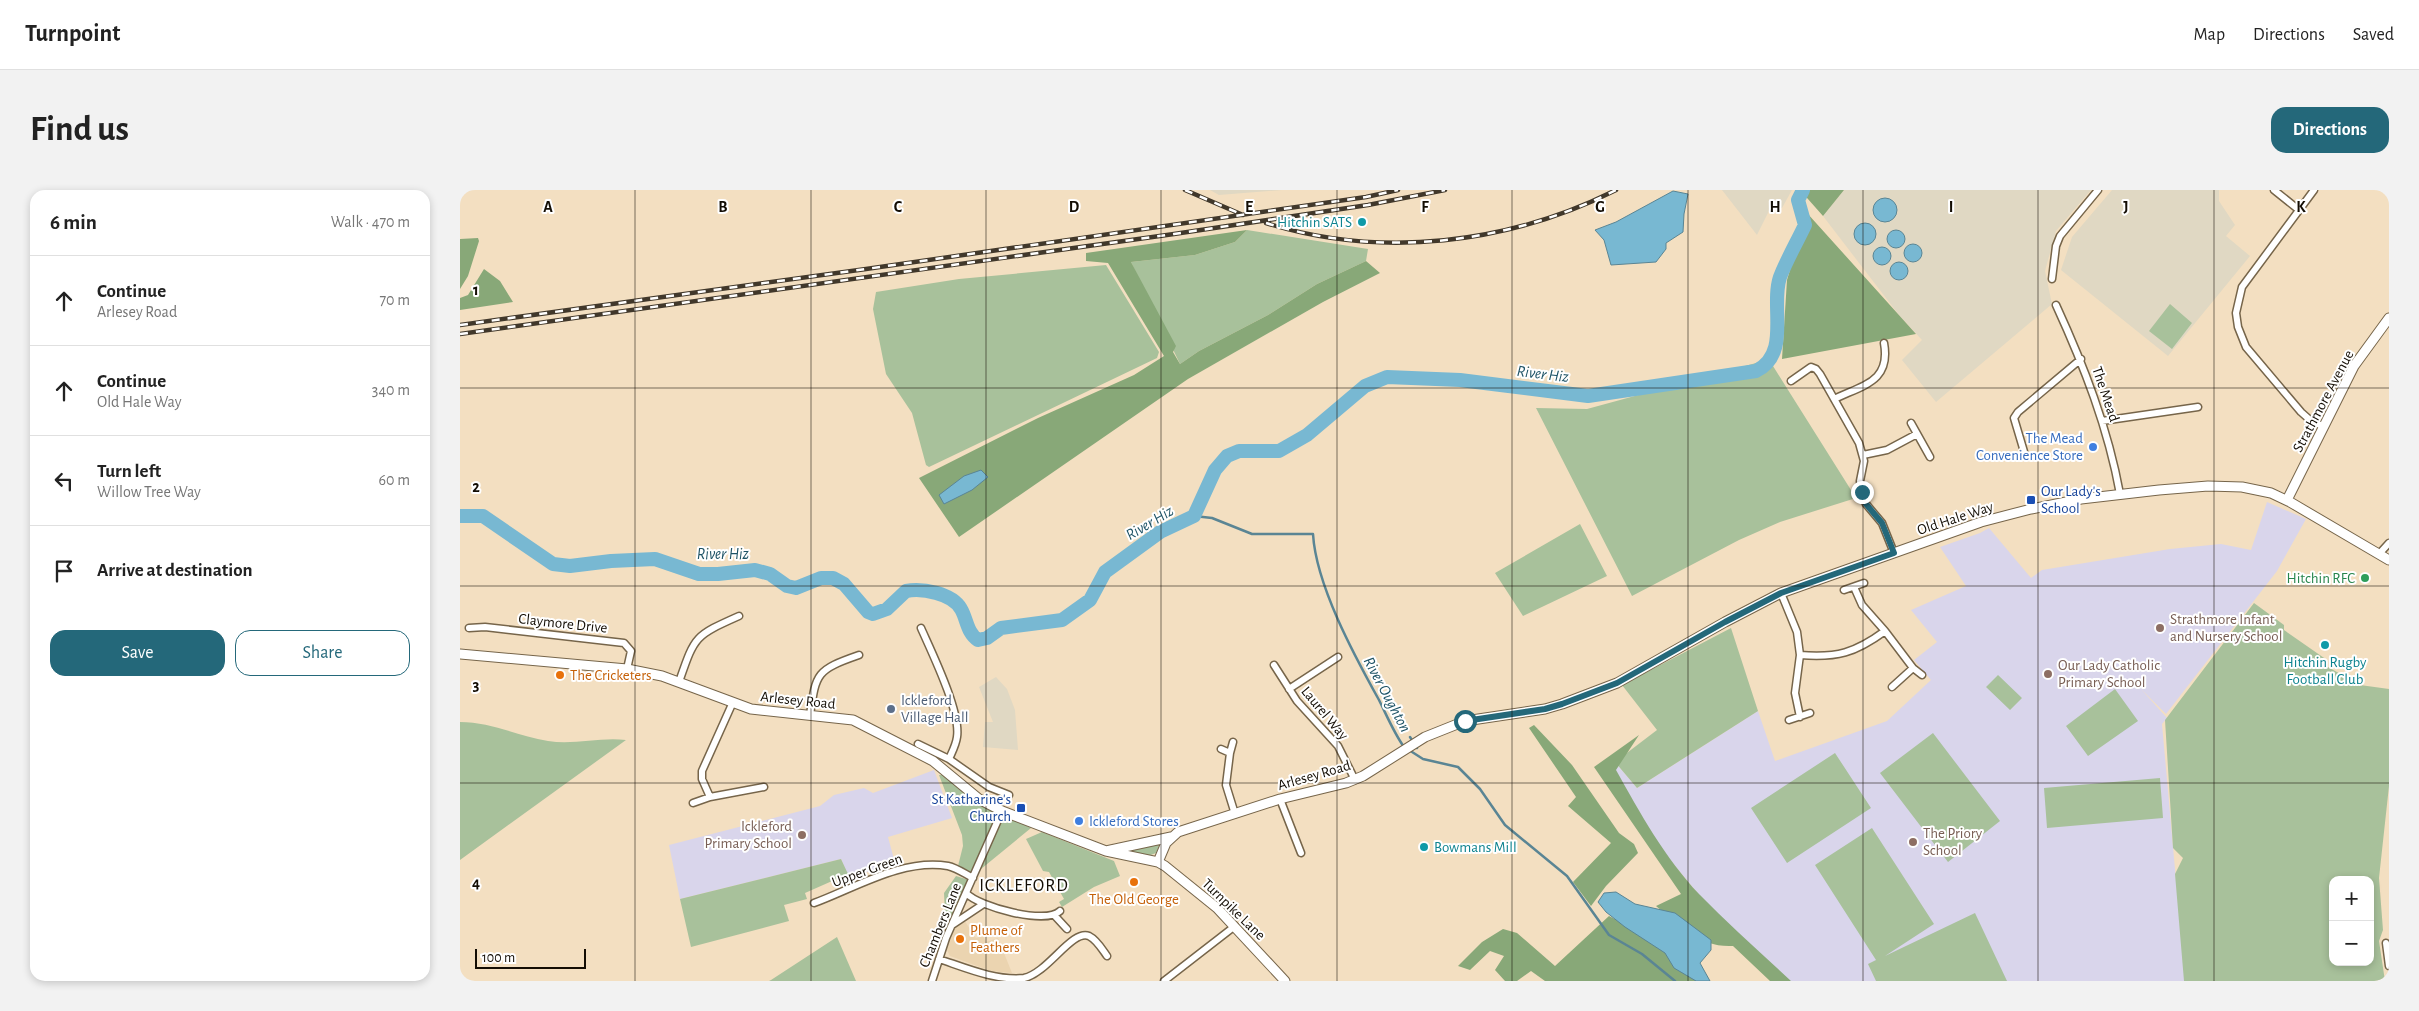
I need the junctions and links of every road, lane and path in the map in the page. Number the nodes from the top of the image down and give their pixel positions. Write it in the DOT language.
graph roads {
  1 [pos="2098,190"];
  2 [pos="2274,190"];
  3 [pos="2314,190"];
  4 [pos="2299,210"];
  5 [pos="2052,279"];
  6 [pos="2056,305"];
  7 [pos="2389,318"];
  8 [pos="1884,343"];
  9 [pos="2081,359"];
  10 [pos="1791,380"];
  11 [pos="1834,399"];
  12 [pos="2198,407"];
  13 [pos="2102,421"];
  14 [pos="1911,423"];
  15 [pos="2324,427"];
  16 [pos="1917,434"];
  17 [pos="1863,455"];
  18 [pos="2024,455"];
  19 [pos="1930,457"];
  20 [pos="2120,494"];
  21 [pos="2287,500"];
  22 [pos="2389,543"];
  23 [pos="1894,553"];
  24 [pos="2379,554"];
  25 [pos="2389,560"];
  26 [pos="1864,584"];
  27 [pos="1854,587"];
  28 [pos="1844,590"];
  29 [pos="1781,593"];
  30 [pos="739,616"];
  31 [pos="469,628"];
  32 [pos="921,628"];
  33 [pos="1885,631"];
  34 [pos="460,654"];
  35 [pos="1800,655"];
  36 [pos="859,656"];
  37 [pos="1338,657"];
  38 [pos="1274,665"];
  39 [pos="1913,668"];
  40 [pos="627,669"];
  41 [pos="1922,676"];
  42 [pos="679,682"];
  43 [pos="1892,687"];
  44 [pos="1289,689"];
  45 [pos="733,702"];
  46 [pos="1545,709"];
  47 [pos="1810,713"];
  48 [pos="810,715"];
  49 [pos="1800,717"];
  50 [pos="1790,720"];
  51 [pos="1234,742"];
  52 [pos="918,744"];
  53 [pos="1221,749"];
  54 [pos="1230,753"];
  55 [pos="949,759"];
  56 [pos="971,776"];
  57 [pos="1355,780"];
  58 [pos="962,784"];
  59 [pos="764,787"];
  60 [pos="1009,795"];
  61 [pos="710,797"];
  62 [pos="1280,799"];
  63 [pos="693,803"];
  64 [pos="1002,811"];
  65 [pos="1235,814"];
  66 [pos="1171,837"];
  67 [pos="1106,851"];
  68 [pos="1301,853"];
  69 [pos="1158,862"];
  70 [pos="972,878"];
  71 [pos="966,893"];
  72 [pos="814,903"];
  73 [pos="982,905"];
  74 [pos="952,925"];
  75 [pos="1235,926"];
  76 [pos="1067,929"];
  77 [pos="2386,943"];
  78 [pos="2388,952"];
  79 [pos="1107,956"];
  80 [pos="939,959"];
  81 [pos="2389,966"];
  82 [pos="1015,980"];
  83 [pos="932,981"];
  84 [pos="1164,981"];
  85 [pos="1285,981"];
  1 -- 5 [label="street"];
  2 -- 4 [label="street"];
  3 -- 4 [label="street"];
  4 -- 15 [label="street"];
  6 -- 9 [label="street, The Mead"];
  7 -- 15 [label="street, Strathmore Avenue"];
  8 -- 11 [label="street"];
  9 -- 13 [label="street, The Mead"];
  9 -- 18 [label="street"];
  10 -- 11 [label="street"];
  11 -- 17 [label="street"];
  12 -- 13 [label="street"];
  13 -- 20 [label="street, The Mead"];
  14 -- 16 [label="street"];
  15 -- 21 [label="street, Strathmore Avenue"];
  16 -- 17 [label="street"];
  16 -- 19 [label="street"];
  17 -- 23 [label="street"];
  20 -- 21 [label="street, Old Hale Way"];
  20 -- 23 [label="street, Old Hale Way"];
  21 -- 24 [label="street, Old Hale Way"];
  22 -- 24 [label="street"];
  23 -- 29 [label="street, Old Hale Way"];
  24 -- 25 [label="street, Old Hale Way"];
  26 -- 27 [label="street"];
  27 -- 28 [label="street"];
  27 -- 33 [label="street"];
  29 -- 35 [label="street"];
  29 -- 46 [label="street, Old Hale Way"];
  30 -- 42 [label="street"];
  31 -- 40 [label="street, Claymore Drive"];
  32 -- 55 [label="street"];
  33 -- 35 [label="street"];
  33 -- 39 [label="street"];
  34 -- 40 [label="street, Arlesey Road"];
  35 -- 49 [label="street"];
  36 -- 48 [label="street"];
  37 -- 44 [label="street, Laurel Way"];
  38 -- 44 [label="street, Laurel Way"];
  39 -- 41 [label="street"];
  39 -- 43 [label="street"];
  40 -- 42 [label="street, Arlesey Road"];
  42 -- 45 [label="street, Arlesey Road"];
  44 -- 57 [label="street, Laurel Way"];
  45 -- 48 [label="street, Arlesey Road"];
  45 -- 61 [label="street"];
  46 -- 57 [label="street, Arlesey Road"];
  47 -- 49 [label="street"];
  48 -- 58 [label="street, Arlesey Road"];
  49 -- 50 [label="street"];
  51 -- 54 [label="street"];
  52 -- 55 [label="street"];
  53 -- 54 [label="street"];
  54 -- 65 [label="street"];
  55 -- 56 [label="street"];
  56 -- 58 [label="street"];
  56 -- 60 [label="street"];
  57 -- 62 [label="street, Arlesey Road"];
  58 -- 64 [label="street, Arlesey Road"];
  59 -- 61 [label="street"];
  61 -- 63 [label="street"];
  62 -- 65 [label="street, Arlesey Road"];
  62 -- 68 [label="street"];
  64 -- 67 [label="street, Arlesey Road"];
  64 -- 70 [label="street"];
  65 -- 66 [label="street, Arlesey Road"];
  66 -- 67 [label="street, Arlesey Road"];
  66 -- 69 [label="street"];
  67 -- 69 [label="street, Arlesey Road"];
  69 -- 75 [label="street, Turnpike Lane"];
  70 -- 71 [label="street, Chambers Lane"];
  70 -- 72 [label="street, Upper Green"];
  71 -- 73 [label="street"];
  71 -- 74 [label="street, Chambers Lane"];
  73 -- 74 [label="street"];
  73 -- 76 [label="street"];
  74 -- 80 [label="street, Chambers Lane"];
  75 -- 84 [label="street"];
  75 -- 85 [label="street, Turnpike Lane"];
  77 -- 78 [label="street"];
  78 -- 81 [label="street"];
  79 -- 82 [label="street"];
  80 -- 82 [label="street"];
  80 -- 83 [label="street, Chambers Lane"];
}
